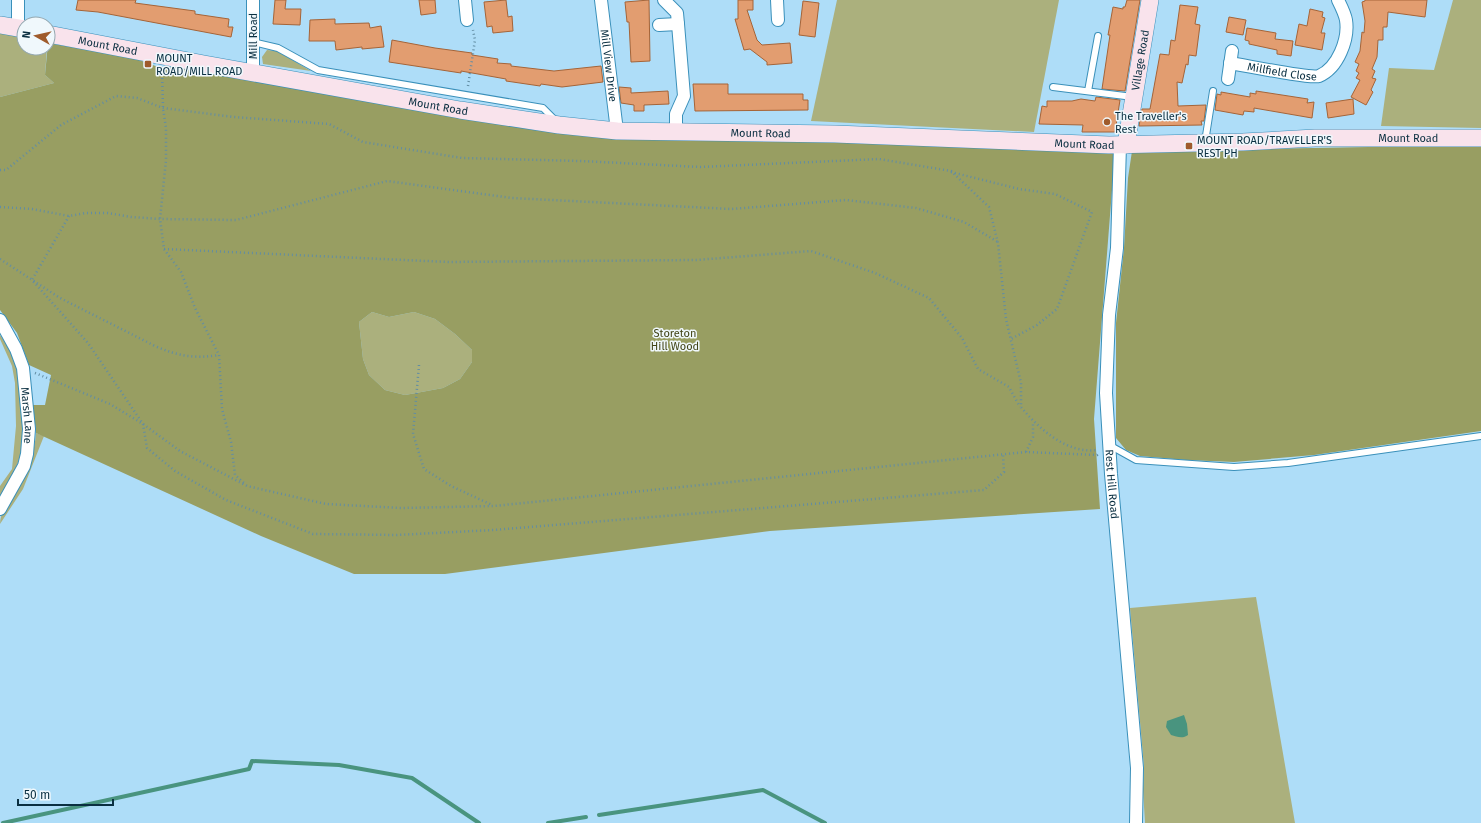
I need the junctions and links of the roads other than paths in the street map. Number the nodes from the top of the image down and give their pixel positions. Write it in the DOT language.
graph roads {
  1 [pos="18,0"];
  2 [pos="253,0"];
  3 [pos="465,0"];
  4 [pos="601,0"];
  5 [pos="664,0"];
  6 [pos="777,0"];
  7 [pos="1150,0"];
  8 [pos="1338,0"];
  9 [pos="20,16"];
  10 [pos="467,20"];
  11 [pos="778,20"];
  12 [pos="678,24"];
  13 [pos="0,25"];
  14 [pos="659,25"];
  15 [pos="16,28"];
  16 [pos="56,36"];
  17 [pos="1098,36"];
  18 [pos="253,42"];
  19 [pos="253,73"];
  20 [pos="1228,79"];
  21 [pos="1053,86"];
  22 [pos="1088,91"];
  23 [pos="1213,91"];
  24 [pos="1133,97"];
  25 [pos="559,125"];
  26 [pos="617,131"];
  27 [pos="676,133"];
  28 [pos="1481,138"];
  29 [pos="1124,140"];
  30 [pos="1205,143"];
  31 [pos="0,320"];
  32 [pos="1481,436"];
  33 [pos="1108,444"];
  34 [pos="0,510"];
  35 [pos="1136,823"];
  1 -- 9 [label="street"];
  2 -- 18 [label="street, Mill Road"];
  3 -- 10 [label="street"];
  4 -- 26 [label="street, Mill View Drive"];
  5 -- 12 [label="street"];
  6 -- 11 [label="street"];
  7 -- 24 [label="main road, Village Road"];
  8 -- 20 [label="street, Millfield Close"];
  12 -- 14 [label="street"];
  12 -- 27 [label="street"];
  13 -- 15 [label="main road"];
  16 -- 19 [label="main road, Mount Road"];
  17 -- 22 [label="lane"];
  18 -- 19 [label="street, Mill Road"];
  18 -- 25 [label="lane"];
  19 -- 25 [label="main road, Mount Road"];
  21 -- 22 [label="lane"];
  22 -- 24 [label="lane"];
  23 -- 30 [label="lane"];
  24 -- 29 [label="main road, Village Road"];
  25 -- 26 [label="main road, Mount Road"];
  26 -- 27 [label="main road, Mount Road"];
  27 -- 29 [label="main road, Mount Road"];
  28 -- 30 [label="main road, Mount Road"];
  29 -- 30 [label="main road, Mount Road"];
  29 -- 33 [label="street, Rest Hill Road"];
  31 -- 34 [label="street, Marsh Lane"];
  32 -- 33 [label="lane"];
  33 -- 35 [label="street, Rest Hill Road"];
}
